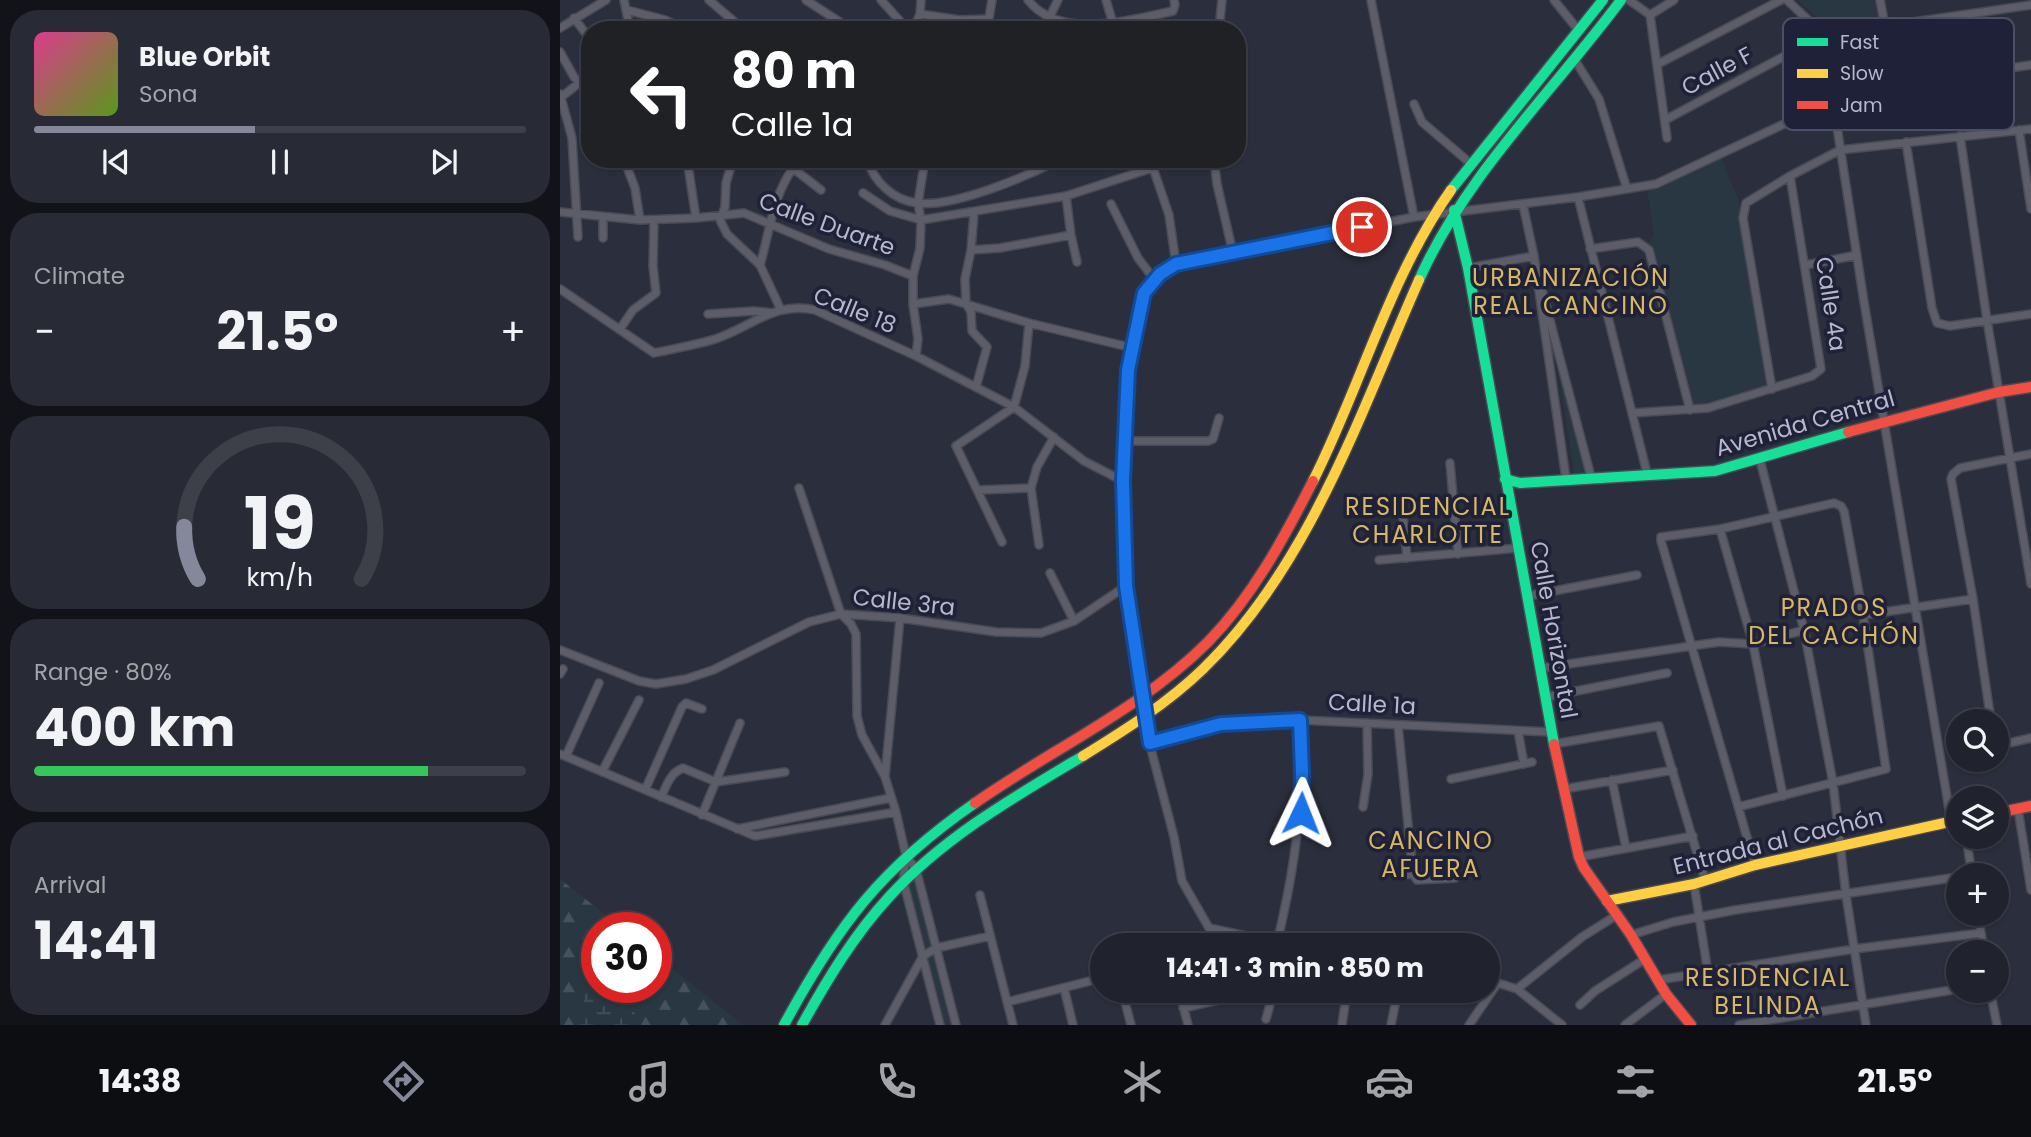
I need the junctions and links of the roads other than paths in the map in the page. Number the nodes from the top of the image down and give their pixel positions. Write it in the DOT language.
graph roads {
  1 [pos="606,0"];
  2 [pos="624,0"];
  3 [pos="806,0"];
  4 [pos="881,0"];
  5 [pos="920,0"];
  6 [pos="992,0"];
  7 [pos="1028,0"];
  8 [pos="1058,0"];
  9 [pos="1106,0"];
  10 [pos="1174,0"];
  11 [pos="1222,0"];
  12 [pos="1371,0"];
  13 [pos="1554,0"];
  14 [pos="1603,0"];
  15 [pos="1621,0"];
  16 [pos="1629,0"];
  17 [pos="1674,0"];
  18 [pos="1782,0"];
  19 [pos="1787,0"];
  20 [pos="1880,0"];
  21 [pos="712,2"];
  22 [pos="2031,5"];
  23 [pos="627,10"];
  24 [pos="920,14"];
  25 [pos="1650,15"];
  26 [pos="560,16"];
  27 [pos="574,18"];
  28 [pos="1049,18"];
  29 [pos="1807,18"];
  30 [pos="1883,18"];
  31 [pos="1941,18"];
  32 [pos="989,19"];
  33 [pos="629,21"];
  34 [pos="667,21"];
  35 [pos="734,21"];
  36 [pos="838,21"];
  37 [pos="901,21"];
  38 [pos="916,21"];
  39 [pos="1066,21"];
  40 [pos="1112,21"];
  41 [pos="1136,21"];
  42 [pos="1220,21"];
  43 [pos="562,26"];
  44 [pos="581,27"];
  45 [pos="1579,31"];
  46 [pos="560,52"];
  47 [pos="1783,57"];
  48 [pos="1575,60"];
  49 [pos="1658,64"];
  50 [pos="579,83"];
  51 [pos="560,96"];
  52 [pos="1414,104"];
  53 [pos="1664,120"];
  54 [pos="1783,124"];
  55 [pos="2031,129"];
  56 [pos="1837,130"];
  57 [pos="2019,130"];
  58 [pos="1960,136"];
  59 [pos="1667,138"];
  60 [pos="1906,142"];
  61 [pos="1840,150"];
  62 [pos="1470,163"];
  63 [pos="626,168"];
  64 [pos="688,168"];
  65 [pos="730,168"];
  66 [pos="793,168"];
  67 [pos="870,168"];
  68 [pos="924,168"];
  69 [pos="1040,168"];
  70 [pos="1152,168"];
  71 [pos="1215,168"];
  72 [pos="1790,176"];
  73 [pos="1628,189"];
  74 [pos="821,190"];
  75 [pos="863,193"];
  76 [pos="1066,196"];
  77 [pos="1578,197"];
  78 [pos="918,203"];
  79 [pos="1111,204"];
  80 [pos="1524,205"];
  81 [pos="2031,209"];
  82 [pos="1454,210"];
  83 [pos="560,212"];
  84 [pos="974,213"];
  85 [pos="1435,213"];
  86 [pos="576,214"];
  87 [pos="722,214"];
  88 [pos="1414,216"];
  89 [pos="603,217"];
  90 [pos="696,218"];
  91 [pos="640,220"];
  92 [pos="654,220"];
  93 [pos="921,220"];
  94 [pos="769,223"];
  95 [pos="1071,235"];
  96 [pos="578,237"];
  97 [pos="603,237"];
  98 [pos="1590,249"];
  99 [pos="971,250"];
  100 [pos="1233,253"];
  101 [pos="1857,255"];
  102 [pos="1534,256"];
  103 [pos="1077,262"];
  104 [pos="1176,264"];
  105 [pos="760,265"];
  106 [pos="1805,265"];
  107 [pos="1468,268"];
  108 [pos="913,276"];
  109 [pos="1154,279"];
  110 [pos="561,289"];
  111 [pos="966,303"];
  112 [pos="913,304"];
  113 [pos="777,311"];
  114 [pos="708,314"];
  115 [pos="2031,314"];
  116 [pos="1987,320"];
  117 [pos="1030,323"];
  118 [pos="620,329"];
  119 [pos="1133,348"];
  120 [pos="916,356"];
  121 [pos="976,387"];
  122 [pos="2031,387"];
  123 [pos="1772,389"];
  124 [pos="1999,392"];
  125 [pos="1014,407"];
  126 [pos="1690,410"];
  127 [pos="1632,413"];
  128 [pos="1219,418"];
  129 [pos="1884,421"];
  130 [pos="1054,437"];
  131 [pos="1125,441"];
  132 [pos="2031,454"];
  133 [pos="2010,458"];
  134 [pos="1760,460"];
  135 [pos="1450,463"];
  136 [pos="1647,473"];
  137 [pos="1591,477"];
  138 [pos="1505,479"];
  139 [pos="1566,479"];
  140 [pos="1123,481"];
  141 [pos="799,488"];
  142 [pos="1031,488"];
  143 [pos="978,490"];
  144 [pos="1403,516"];
  145 [pos="1774,517"];
  146 [pos="1720,529"];
  147 [pos="1002,542"];
  148 [pos="1039,545"];
  149 [pos="1519,548"];
  150 [pos="1458,554"];
  151 [pos="1406,558"];
  152 [pos="1379,561"];
  153 [pos="1050,573"];
  154 [pos="1637,575"];
  155 [pos="2031,584"];
  156 [pos="1126,586"];
  157 [pos="1528,596"];
  158 [pos="1973,599"];
  159 [pos="1916,607"];
  160 [pos="841,614"];
  161 [pos="1863,615"];
  162 [pos="900,618"];
  163 [pos="1074,621"];
  164 [pos="1804,630"];
  165 [pos="1753,644"];
  166 [pos="1692,646"];
  167 [pos="560,650"];
  168 [pos="1541,668"];
  169 [pos="1667,673"];
  170 [pos="599,683"];
  171 [pos="1546,697"];
  172 [pos="1143,698"];
  173 [pos="639,700"];
  174 [pos="702,709"];
  175 [pos="1989,709"];
  176 [pos="1147,716"];
  177 [pos="1300,720"];
  178 [pos="740,723"];
  179 [pos="1367,723"];
  180 [pos="1398,725"];
  181 [pos="1518,731"];
  182 [pos="1551,732"];
  183 [pos="2031,738"];
  184 [pos="1150,743"];
  185 [pos="2009,743"];
  186 [pos="1554,744"];
  187 [pos="887,753"];
  188 [pos="563,755"];
  189 [pos="872,756"];
  190 [pos="1673,770"];
  191 [pos="602,772"];
  192 [pos="785,772"];
  193 [pos="885,777"];
  194 [pos="1451,779"];
  195 [pos="1612,780"];
  196 [pos="716,782"];
  197 [pos="1833,783"];
  198 [pos="1949,786"];
  199 [pos="1564,789"];
  200 [pos="645,790"];
  201 [pos="1783,796"];
  202 [pos="661,797"];
  203 [pos="890,798"];
  204 [pos="2031,806"];
  205 [pos="1363,807"];
  206 [pos="1738,807"];
  207 [pos="2018,808"];
  208 [pos="2009,810"];
  209 [pos="896,812"];
  210 [pos="702,815"];
  211 [pos="1946,822"];
  212 [pos="737,829"];
  213 [pos="1693,836"];
  214 [pos="1839,846"];
  215 [pos="1626,848"];
  216 [pos="906,856"];
  217 [pos="1579,857"];
  218 [pos="1755,865"];
  219 [pos="916,869"];
  220 [pos="1413,873"];
  221 [pos="1398,874"];
  222 [pos="1455,878"];
  223 [pos="1946,879"];
  224 [pos="904,880"];
  225 [pos="1700,882"];
  226 [pos="2031,890"];
  227 [pos="979,895"];
  228 [pos="1846,895"];
  229 [pos="1607,901"];
  230 [pos="1617,915"];
  231 [pos="1700,917"];
  232 [pos="1980,926"];
  233 [pos="1232,933"];
  234 [pos="1285,933"];
  235 [pos="1981,933"];
  236 [pos="1631,935"];
  237 [pos="990,936"];
  238 [pos="1982,940"];
  239 [pos="936,948"];
  240 [pos="1854,949"];
  241 [pos="923,956"];
  242 [pos="1645,959"];
  243 [pos="1708,973"];
  244 [pos="1658,980"];
  245 [pos="1090,981"];
  246 [pos="1500,985"];
  247 [pos="1063,988"];
  248 [pos="1517,989"];
  249 [pos="1946,991"];
  250 [pos="1666,993"];
  251 [pos="1007,1002"];
  252 [pos="1125,1003"];
  253 [pos="1183,1003"];
  254 [pos="1206,1003"];
  255 [pos="1270,1003"];
  256 [pos="1345,1003"];
  257 [pos="1395,1003"];
  258 [pos="1484,1003"];
  259 [pos="1993,1003"];
  260 [pos="1580,1005"];
  261 [pos="1863,1006"];
  262 [pos="1184,1008"];
  263 [pos="1266,1019"];
  264 [pos="784,1025"];
  265 [pos="802,1025"];
  266 [pos="885,1025"];
  267 [pos="940,1025"];
  268 [pos="956,1025"];
  269 [pos="1013,1025"];
  270 [pos="1073,1025"];
  271 [pos="1131,1025"];
  272 [pos="1188,1025"];
  273 [pos="1342,1025"];
  274 [pos="1391,1025"];
  275 [pos="1469,1025"];
  276 [pos="1562,1025"];
  277 [pos="1625,1025"];
  278 [pos="1691,1025"];
  279 [pos="1739,1025"];
  280 [pos="1866,1025"];
  281 [pos="1997,1025"];
  1 -- 27 [label="street"];
  2 -- 23 [label="street"];
  3 -- 36 [label="street"];
  4 -- 37 [label="street"];
  5 -- 24 [label="street"];
  6 -- 32 [label="street"];
  7 -- 28 [label="street"];
  8 -- 28 [label="street"];
  9 -- 40 [label="street"];
  10 -- 41 [label="street"];
  11 -- 42 [label="street"];
  12 -- 88 [label="street"];
  13 -- 45 [label="street"];
  14 -- 45 [label="main road"];
  15 -- 48 [label="main road"];
  16 -- 25 [label="street"];
  17 -- 25 [label="street"];
  18 -- 49 [label="street"];
  19 -- 29 [label="street"];
  20 -- 30 [label="street"];
  21 -- 35 [label="street"];
  22 -- 31 [label="street, Calle F"];
  23 -- 33 [label="street"];
  23 -- 34 [label="street"];
  24 -- 32 [label="street"];
  24 -- 38 [label="street"];
  25 -- 49 [label="street"];
  26 -- 43 [label="street"];
  27 -- 43 [label="street"];
  27 -- 44 [label="street"];
  28 -- 39 [label="street"];
  45 -- 62 [label="main road"];
  46 -- 50 [label="street"];
  47 -- 53 [label="street, Calle F"];
  48 -- 73 [label="street"];
  48 -- 82 [label="main road"];
  49 -- 53 [label="street"];
  50 -- 51 [label="street"];
  51 -- 86 [label="street"];
  52 -- 62 [label="street"];
  53 -- 59 [label="street"];
  54 -- 73 [label="street"];
  55 -- 57 [label="street"];
  56 -- 61 [label="street"];
  57 -- 58 [label="street"];
  57 -- 81 [label="street"];
  58 -- 60 [label="street"];
  58 -- 116 [label="street"];
  60 -- 61 [label="street"];
  60 -- 116 [label="street"];
  61 -- 72 [label="street"];
  61 -- 101 [label="street"];
  62 -- 85 [label="main road"];
  63 -- 91 [label="street"];
  64 -- 90 [label="street"];
  65 -- 87 [label="street"];
  66 -- 74 [label="street"];
  66 -- 94 [label="street"];
  67 -- 78 [label="street"];
  68 -- 78 [label="street"];
  69 -- 78 [label="street"];
  70 -- 76 [label="street"];
  70 -- 104 [label="street"];
  71 -- 100 [label="street"];
  72 -- 106 [label="street, Calle 4a"];
  72 -- 123 [label="street"];
  73 -- 77 [label="street"];
  75 -- 93 [label="street"];
  76 -- 84 [label="street"];
  76 -- 95 [label="street"];
  77 -- 80 [label="street"];
  77 -- 98 [label="street"];
  78 -- 93 [label="street"];
  79 -- 109 [label="street"];
  80 -- 82 [label="street"];
  80 -- 102 [label="street"];
  82 -- 85 [label="street"];
  82 -- 107 [label="main road, Calle Horizontal"];
  82 -- 176 [label="main road"];
  83 -- 86 [label="street, Calle Duarte"];
  84 -- 93 [label="street"];
  84 -- 99 [label="street"];
  85 -- 88 [label="street"];
  85 -- 172 [label="main road"];
  86 -- 89 [label="street, Calle Duarte"];
  86 -- 96 [label="street"];
  87 -- 90 [label="street, Calle Duarte"];
  87 -- 94 [label="street, Calle Duarte"];
  87 -- 105 [label="street"];
  88 -- 100 [label="street"];
  89 -- 91 [label="street, Calle Duarte"];
  89 -- 97 [label="street"];
  90 -- 92 [label="street, Calle Duarte"];
  91 -- 92 [label="street, Calle Duarte"];
  92 -- 118 [label="street"];
  93 -- 108 [label="street"];
  94 -- 105 [label="street"];
  94 -- 108 [label="street, Calle Duarte"];
  95 -- 99 [label="street"];
  95 -- 103 [label="street"];
  98 -- 126 [label="street"];
  98 -- 127 [label="street"];
  99 -- 111 [label="street"];
  100 -- 104 [label="street"];
  101 -- 106 [label="street"];
  101 -- 129 [label="street"];
  102 -- 107 [label="street"];
  102 -- 137 [label="street"];
  102 -- 139 [label="street"];
  104 -- 109 [label="street"];
  105 -- 113 [label="street"];
  106 -- 123 [label="street, Calle 4a"];
  107 -- 138 [label="main road, Calle Horizontal"];
  108 -- 112 [label="street"];
  109 -- 119 [label="street"];
  110 -- 118 [label="street, Calle 18"];
  111 -- 112 [label="street"];
  111 -- 117 [label="street"];
  111 -- 121 [label="street"];
  112 -- 120 [label="street"];
  113 -- 114 [label="street"];
  113 -- 118 [label="street, Calle 18"];
  113 -- 120 [label="street, Calle 18"];
  115 -- 116 [label="street"];
  116 -- 124 [label="street"];
  117 -- 119 [label="street"];
  117 -- 125 [label="street"];
  119 -- 131 [label="street"];
  120 -- 121 [label="street, Calle 18"];
  121 -- 125 [label="street, Calle 18"];
  122 -- 124 [label="main road, Avenida Central"];
  123 -- 126 [label="street, Calle 4a"];
  124 -- 129 [label="main road, Avenida Central"];
  124 -- 133 [label="street"];
  125 -- 130 [label="street, Calle 18"];
  125 -- 143 [label="street"];
  126 -- 127 [label="street, Calle 4a"];
  127 -- 136 [label="street"];
  128 -- 131 [label="street"];
  129 -- 134 [label="main road, Avenida Central"];
  129 -- 159 [label="street"];
  130 -- 140 [label="street, Calle 18"];
  130 -- 142 [label="street"];
  131 -- 140 [label="street"];
  132 -- 133 [label="street"];
  133 -- 155 [label="street"];
  133 -- 158 [label="street"];
  134 -- 136 [label="main road, Avenida Central"];
  134 -- 145 [label="street"];
  135 -- 150 [label="street"];
  136 -- 137 [label="main road, Avenida Central"];
  137 -- 139 [label="main road, Avenida Central"];
  138 -- 139 [label="main road, Avenida Central"];
  138 -- 149 [label="main road, Calle Horizontal"];
  140 -- 156 [label="street"];
  141 -- 160 [label="street"];
  142 -- 143 [label="street"];
  142 -- 148 [label="street"];
  143 -- 147 [label="street"];
  144 -- 151 [label="street"];
  145 -- 146 [label="street"];
  145 -- 161 [label="street"];
  145 -- 164 [label="street"];
  146 -- 165 [label="street"];
  146 -- 166 [label="street"];
  149 -- 150 [label="street"];
  149 -- 157 [label="main road, Calle Horizontal"];
  150 -- 151 [label="street"];
  151 -- 152 [label="street"];
  153 -- 163 [label="street"];
  154 -- 157 [label="street"];
  156 -- 163 [label="street, Calle 3ra"];
  156 -- 172 [label="street"];
  157 -- 168 [label="main road, Calle Horizontal"];
  158 -- 159 [label="street"];
  158 -- 175 [label="street"];
  159 -- 161 [label="street"];
  159 -- 198 [label="street"];
  160 -- 162 [label="street, Calle 3ra"];
  160 -- 167 [label="street, Calle 3ra"];
  160 -- 189 [label="street"];
  161 -- 197 [label="street"];
  162 -- 163 [label="street, Calle 3ra"];
  162 -- 187 [label="street"];
  164 -- 165 [label="street"];
  164 -- 197 [label="street"];
  165 -- 166 [label="street"];
  165 -- 201 [label="street"];
  166 -- 168 [label="street"];
  166 -- 206 [label="street"];
  168 -- 171 [label="main road, Calle Horizontal"];
  169 -- 171 [label="street"];
  170 -- 188 [label="street"];
  171 -- 182 [label="main road, Calle Horizontal"];
  172 -- 176 [label="street"];
  172 -- 216 [label="main road"];
  173 -- 191 [label="street"];
  174 -- 200 [label="street"];
  176 -- 184 [label="street"];
  176 -- 219 [label="main road"];
  177 -- 179 [label="street, Calle 1a"];
  177 -- 184 [label="street, Calle 1a"];
  177 -- 234 [label="street"];
  178 -- 196 [label="street"];
  179 -- 180 [label="street, Calle 1a"];
  179 -- 205 [label="street"];
  180 -- 181 [label="street, Calle 1a"];
  180 -- 220 [label="street"];
  181 -- 182 [label="street, Calle 1a"];
  181 -- 194 [label="street"];
  182 -- 186 [label="main road, Calle Horizontal"];
  183 -- 185 [label="street"];
  184 -- 233 [label="street"];
  186 -- 190 [label="street"];
  186 -- 199 [label="main road, Calle Horizontal"];
  187 -- 189 [label="street"];
  187 -- 193 [label="street"];
  188 -- 191 [label="street"];
  189 -- 193 [label="street"];
  190 -- 195 [label="street"];
  190 -- 213 [label="street"];
  191 -- 200 [label="street"];
  192 -- 196 [label="street"];
  193 -- 203 [label="street"];
  195 -- 199 [label="street"];
  195 -- 215 [label="street"];
  196 -- 202 [label="street"];
  196 -- 210 [label="street"];
  197 -- 201 [label="street"];
  197 -- 214 [label="street"];
  199 -- 217 [label="main road, Calle Horizontal"];
  200 -- 202 [label="street"];
  201 -- 206 [label="street"];
  202 -- 210 [label="street"];
  203 -- 209 [label="street"];
  203 -- 212 [label="street"];
  204 -- 207 [label="main road"];
  206 -- 218 [label="street"];
  207 -- 208 [label="main road"];
  207 -- 226 [label="street"];
  209 -- 212 [label="street"];
  209 -- 216 [label="street"];
  210 -- 212 [label="street"];
  211 -- 214 [label="main road, Entrada al Cachón"];
  213 -- 215 [label="street"];
  213 -- 225 [label="street"];
  214 -- 218 [label="main road, Entrada al Cachón"];
  214 -- 228 [label="street"];
  215 -- 217 [label="street"];
  216 -- 219 [label="street"];
  216 -- 224 [label="street"];
  216 -- 264 [label="main road"];
  217 -- 229 [label="main road, Calle Horizontal"];
  218 -- 225 [label="main road, Entrada al Cachón"];
  219 -- 224 [label="main road"];
  219 -- 239 [label="street"];
  220 -- 221 [label="street"];
  220 -- 222 [label="street"];
  223 -- 228 [label="street"];
  224 -- 241 [label="street"];
  224 -- 265 [label="main road"];
  225 -- 229 [label="main road, Entrada al Cachón"];
  225 -- 231 [label="street"];
  227 -- 237 [label="street"];
  228 -- 231 [label="street"];
  228 -- 240 [label="street"];
  229 -- 230 [label="main road, Calle Horizontal"];
  230 -- 236 [label="main road, Calle Horizontal"];
  230 -- 248 [label="street"];
  231 -- 236 [label="street"];
  231 -- 243 [label="street"];
  232 -- 235 [label="street"];
  235 -- 238 [label="street"];
  235 -- 240 [label="street"];
  236 -- 242 [label="main road, Calle Horizontal"];
  237 -- 239 [label="street"];
  237 -- 251 [label="street"];
  239 -- 241 [label="street"];
  239 -- 268 [label="street"];
  240 -- 243 [label="street"];
  240 -- 261 [label="street"];
  241 -- 266 [label="street"];
  241 -- 267 [label="street"];
  242 -- 244 [label="main road, Calle Horizontal"];
  242 -- 260 [label="street"];
  243 -- 244 [label="street"];
  244 -- 250 [label="main road, Calle Horizontal"];
  245 -- 247 [label="street"];
  246 -- 248 [label="street"];
  247 -- 251 [label="street"];
  247 -- 270 [label="street"];
  248 -- 276 [label="street"];
  249 -- 261 [label="street"];
  250 -- 277 [label="street"];
  250 -- 278 [label="main road, Calle Horizontal"];
  251 -- 269 [label="street"];
  252 -- 271 [label="street"];
  253 -- 262 [label="street"];
  254 -- 262 [label="street"];
  255 -- 263 [label="street"];
  256 -- 273 [label="street"];
  257 -- 274 [label="street"];
  258 -- 275 [label="street"];
  259 -- 281 [label="street"];
  261 -- 279 [label="street"];
  261 -- 280 [label="street"];
  262 -- 272 [label="street"];
}
